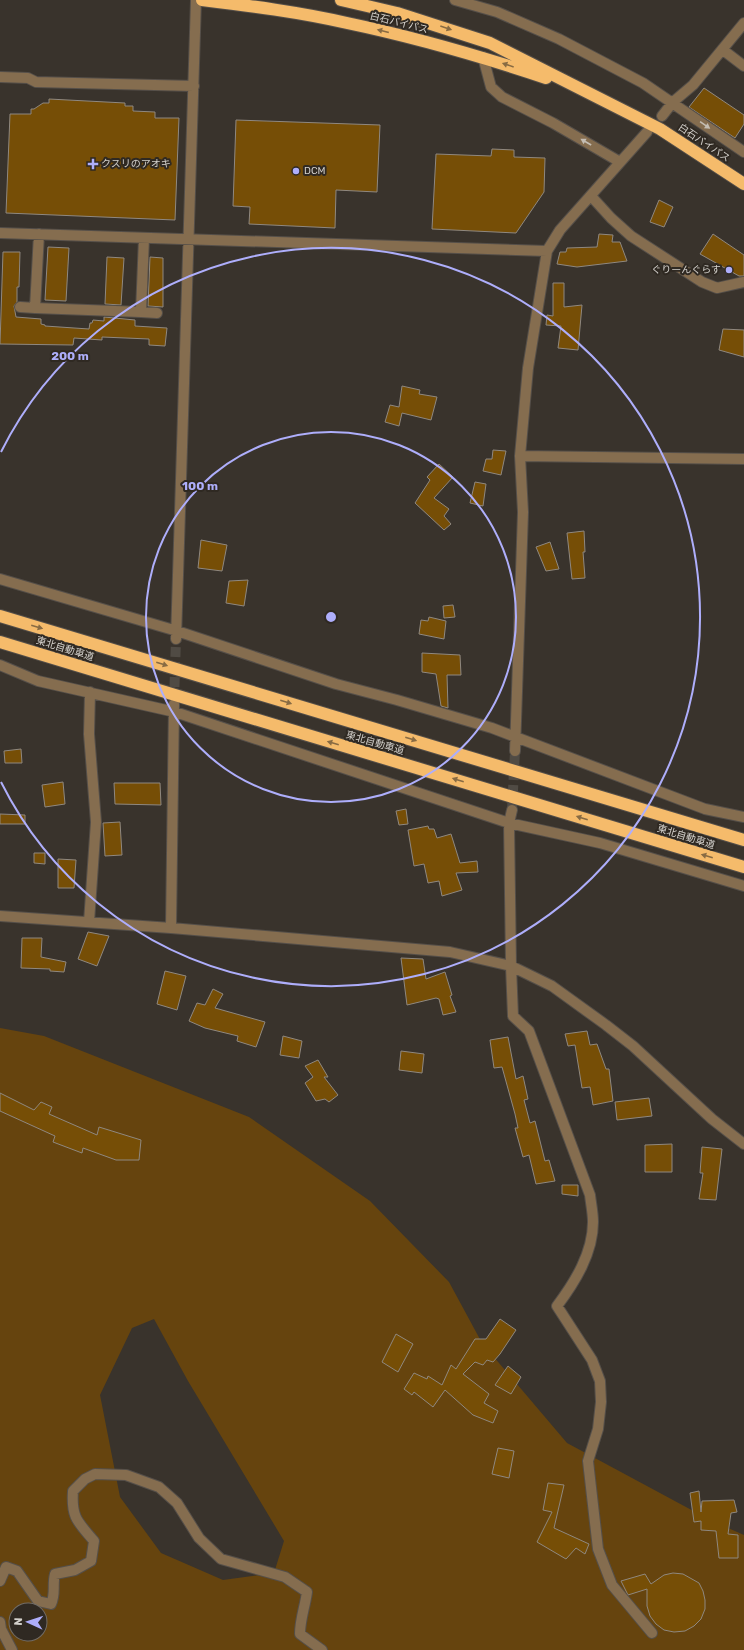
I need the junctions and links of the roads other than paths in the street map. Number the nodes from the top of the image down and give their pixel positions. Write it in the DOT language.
graph roads {
  1 [pos="196,0"];
  2 [pos="202,0"];
  3 [pos="341,0"];
  4 [pos="455,0"];
  5 [pos="744,24"];
  6 [pos="723,50"];
  7 [pos="483,57"];
  8 [pos="744,66"];
  9 [pos="0,77"];
  10 [pos="194,86"];
  11 [pos="585,91"];
  12 [pos="673,102"];
  13 [pos="662,116"];
  14 [pos="647,132"];
  15 [pos="744,152"];
  16 [pos="620,162"];
  17 [pos="744,184"];
  18 [pos="591,196"];
  19 [pos="0,232"];
  20 [pos="40,234"];
  21 [pos="144,238"];
  22 [pos="190,239"];
  23 [pos="547,251"];
  24 [pos="744,282"];
  25 [pos="20,307"];
  26 [pos="35,308"];
  27 [pos="141,312"];
  28 [pos="157,313"];
  29 [pos="520,456"];
  30 [pos="744,459"];
  31 [pos="0,579"];
  32 [pos="0,616"];
  33 [pos="176,635"];
  34 [pos="0,642"];
  35 [pos="0,665"];
  36 [pos="90,692"];
  37 [pos="175,708"];
  38 [pos="514,738"];
  39 [pos="515,751"];
  40 [pos="512,810"];
  41 [pos="744,817"];
  42 [pos="510,823"];
  43 [pos="744,840"];
  44 [pos="744,867"];
  45 [pos="744,886"];
  46 [pos="0,916"];
  47 [pos="89,922"];
  48 [pos="171,928"];
  49 [pos="511,966"];
  50 [pos="744,1144"];
  51 [pos="0,1581"];
  52 [pos="0,1622"];
  53 [pos="652,1633"];
  54 [pos="12,1650"];
  55 [pos="322,1650"];
  1 -- 10 [label="street"];
  7 -- 2 [label="highway, 白石バイパス, one-way"];
  3 -- 11 [label="highway, 白石バイパス, one-way"];
  4 -- 12 [label="street"];
  5 -- 6 [label="street"];
  6 -- 8 [label="street"];
  6 -- 12 [label="street"];
  11 -- 7 [label="highway, 白石バイパス, one-way"];
  16 -- 7 [label="street, one-way"];
  9 -- 10 [label="street"];
  10 -- 22 [label="street"];
  11 -- 17 [label="highway, 白石バイパス"];
  12 -- 13 [label="street"];
  12 -- 15 [label="street, one-way"];
  14 -- 16 [label="street"];
  16 -- 18 [label="street"];
  18 -- 23 [label="street"];
  18 -- 24 [label="street"];
  19 -- 20 [label="street"];
  20 -- 21 [label="street"];
  20 -- 26 [label="street"];
  21 -- 22 [label="street"];
  21 -- 27 [label="street"];
  22 -- 23 [label="street"];
  22 -- 33 [label="street"];
  23 -- 29 [label="street"];
  25 -- 26 [label="street"];
  26 -- 27 [label="street"];
  27 -- 28 [label="street"];
  29 -- 30 [label="street"];
  29 -- 38 [label="street"];
  31 -- 33 [label="street"];
  32 -- 43 [label="highway, 東北自動車道, one-way"];
  33 -- 38 [label="street"];
  44 -- 34 [label="highway, 東北自動車道, one-way"];
  35 -- 36 [label="street"];
  36 -- 37 [label="street"];
  36 -- 47 [label="street"];
  37 -- 42 [label="street"];
  37 -- 48 [label="street"];
  38 -- 39 [label="street"];
  38 -- 41 [label="street"];
  40 -- 42 [label="street"];
  42 -- 45 [label="street"];
  42 -- 49 [label="street"];
  46 -- 47 [label="street"];
  47 -- 48 [label="street"];
  48 -- 49 [label="street"];
  49 -- 50 [label="street"];
  49 -- 53 [label="street"];
  51 -- 55 [label="street"];
  52 -- 54 [label="street"];
}
